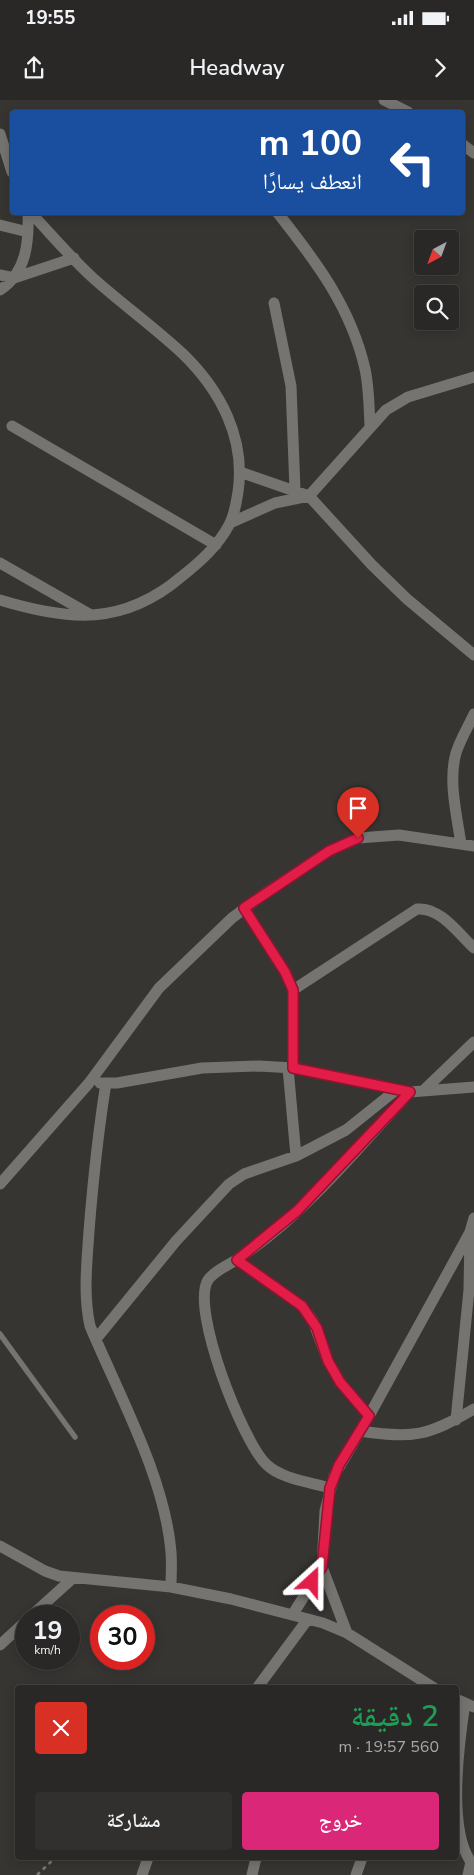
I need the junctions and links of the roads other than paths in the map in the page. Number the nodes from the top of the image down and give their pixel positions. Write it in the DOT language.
graph roads {
  1 [pos="384,100"];
  2 [pos="404,110"];
  3 [pos="0,134"];
  4 [pos="10,166"];
  5 [pos="29,215"];
  6 [pos="32,215"];
  7 [pos="279,215"];
  8 [pos="0,225"];
  9 [pos="28,232"];
  10 [pos="74,258"];
  11 [pos="0,275"];
  12 [pos="14,278"];
  13 [pos="0,290"];
  14 [pos="274,303"];
  15 [pos="474,377"];
  16 [pos="12,426"];
  17 [pos="370,426"];
  18 [pos="240,472"];
  19 [pos="295,490"];
  20 [pos="309,496"];
  21 [pos="230,523"];
  22 [pos="216,545"];
  23 [pos="0,563"];
  24 [pos="0,600"];
  25 [pos="92,615"];
  26 [pos="474,656"];
  27 [pos="474,714"];
  28 [pos="462,844"];
  29 [pos="474,846"];
  30 [pos="244,908"];
  31 [pos="474,948"];
  32 [pos="293,990"];
  33 [pos="474,1042"];
  34 [pos="291,1068"];
  35 [pos="89,1083"];
  36 [pos="106,1083"];
  37 [pos="474,1087"];
  38 [pos="396,1090"];
  39 [pos="423,1091"];
  40 [pos="410,1092"];
  41 [pos="296,1156"];
  42 [pos="0,1184"];
  43 [pos="474,1218"];
  44 [pos="470,1232"];
  45 [pos="237,1260"];
  46 [pos="0,1334"];
  47 [pos="96,1339"];
  48 [pos="474,1409"];
  49 [pos="369,1416"];
  50 [pos="456,1420"];
  51 [pos="360,1431"];
  52 [pos="75,1437"];
  53 [pos="330,1488"];
  54 [pos="0,1546"];
  55 [pos="322,1567"];
  56 [pos="73,1578"];
  57 [pos="171,1587"];
  58 [pos="43,1605"];
  59 [pos="293,1614"];
  60 [pos="308,1618"];
  61 [pos="15,1631"];
  62 [pos="346,1633"];
  63 [pos="0,1645"];
  64 [pos="259,1685"];
  65 [pos="429,1685"];
  66 [pos="465,1703"];
  67 [pos="459,1741"];
  68 [pos="459,1813"];
  69 [pos="147,1860"];
  70 [pos="256,1860"];
  71 [pos="361,1860"];
  72 [pos="472,1864"];
  73 [pos="142,1875"];
  74 [pos="252,1875"];
  75 [pos="356,1875"];
  76 [pos="468,1875"];
  1 -- 2 [label="street"];
  3 -- 4 [label="street"];
  5 -- 9 [label="street"];
  6 -- 10 [label="street"];
  7 -- 17 [label="street"];
  8 -- 9 [label="street"];
  9 -- 12 [label="street"];
  10 -- 12 [label="street"];
  10 -- 18 [label="street"];
  11 -- 12 [label="street"];
  12 -- 13 [label="street"];
  14 -- 19 [label="street"];
  15 -- 17 [label="street"];
  16 -- 22 [label="street"];
  17 -- 20 [label="street"];
  18 -- 19 [label="street"];
  18 -- 21 [label="street"];
  19 -- 20 [label="street"];
  20 -- 21 [label="street"];
  20 -- 26 [label="street"];
  21 -- 22 [label="street"];
  22 -- 25 [label="street"];
  23 -- 25 [label="street"];
  24 -- 25 [label="street"];
  27 -- 28 [label="street"];
  28 -- 29 [label="street"];
  28 -- 30 [label="street"];
  30 -- 32 [label="street"];
  30 -- 35 [label="street"];
  31 -- 32 [label="street"];
  32 -- 34 [label="street"];
  33 -- 39 [label="street"];
  34 -- 36 [label="street"];
  34 -- 38 [label="street"];
  34 -- 41 [label="street"];
  35 -- 36 [label="street"];
  35 -- 42 [label="street"];
  36 -- 47 [label="street"];
  37 -- 39 [label="street"];
  38 -- 40 [label="street"];
  38 -- 41 [label="street"];
  39 -- 40 [label="street"];
  40 -- 45 [label="street"];
  41 -- 47 [label="street"];
  43 -- 44 [label="street"];
  44 -- 49 [label="street"];
  44 -- 50 [label="street"];
  45 -- 49 [label="street"];
  45 -- 53 [label="street"];
  46 -- 52 [label="lane"];
  47 -- 57 [label="street"];
  48 -- 50 [label="street"];
  49 -- 51 [label="street"];
  50 -- 51 [label="street"];
  51 -- 53 [label="street"];
  53 -- 55 [label="street"];
  54 -- 56 [label="street"];
  55 -- 59 [label="street"];
  55 -- 62 [label="street"];
  56 -- 57 [label="street"];
  56 -- 58 [label="street"];
  57 -- 59 [label="street"];
  59 -- 60 [label="street"];
  60 -- 62 [label="street"];
  60 -- 64 [label="street"];
  61 -- 63 [label="street"];
  62 -- 65 [label="street"];
  66 -- 67 [label="street"];
  68 -- 72 [label="street"];
  69 -- 73 [label="street"];
  70 -- 74 [label="street"];
  71 -- 75 [label="street"];
  72 -- 76 [label="street"];
}
